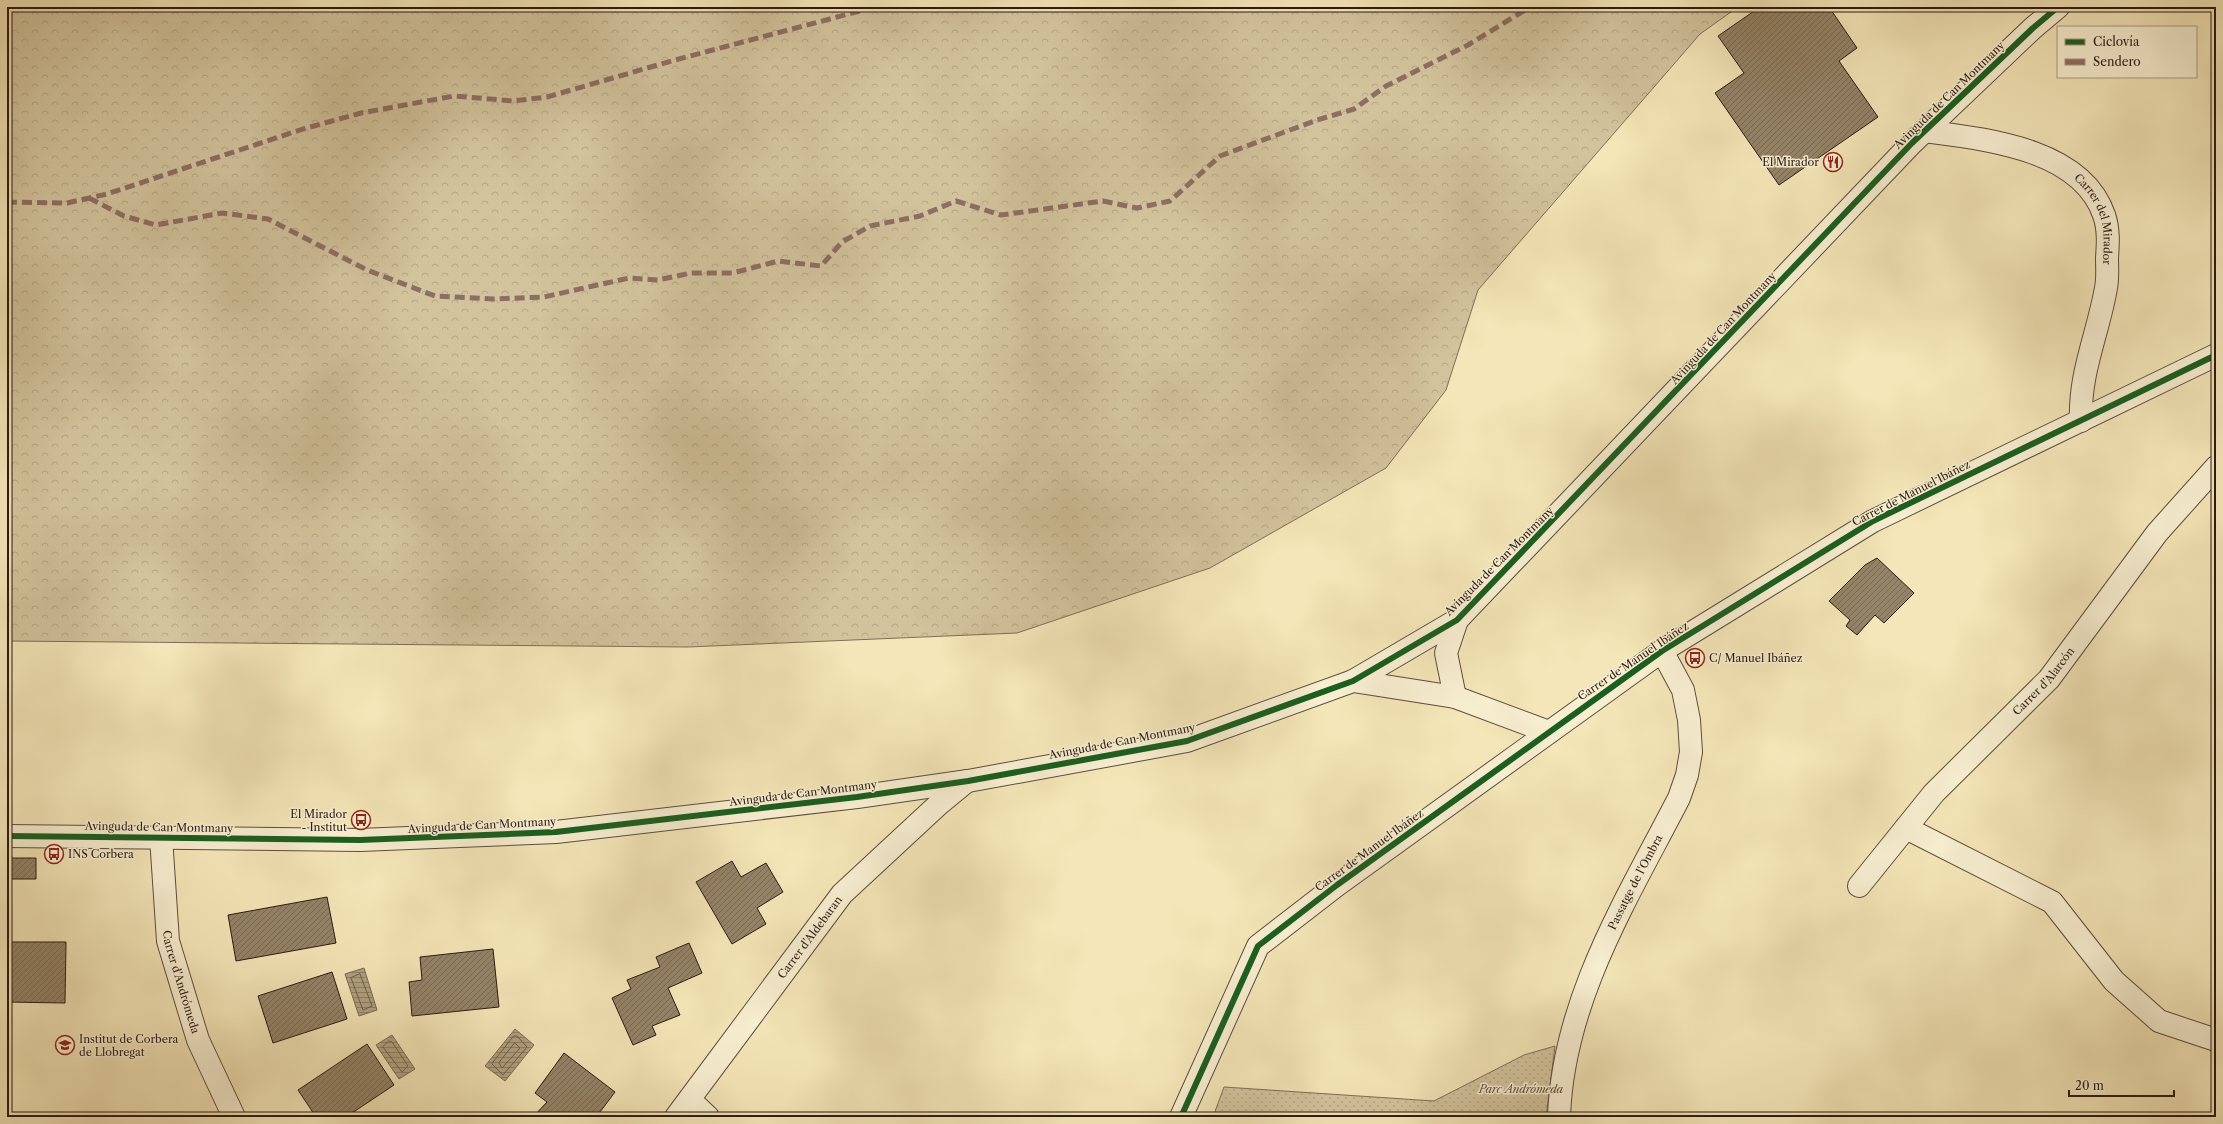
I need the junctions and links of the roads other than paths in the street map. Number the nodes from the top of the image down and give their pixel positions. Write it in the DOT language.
graph roads {
  1 [pos="2058,7"];
  2 [pos="1924,131"];
  3 [pos="2216,355"];
  4 [pos="2081,421"];
  5 [pos="2216,467"];
  6 [pos="1457,620"];
  7 [pos="1662,651"];
  8 [pos="1353,681"];
  9 [pos="1456,697"];
  10 [pos="1549,732"];
  11 [pos="968,781"];
  12 [pos="1906,828"];
  13 [pos="7,836"];
  14 [pos="161,837"];
  15 [pos="1859,886"];
  16 [pos="2216,1040"];
  17 [pos="690,1100"];
  18 [pos="234,1117"];
  19 [pos="676,1117"];
  20 [pos="708,1117"];
  21 [pos="1181,1117"];
  22 [pos="1559,1117"];
  1 -- 2 [label="street, Avinguda de Can Montmany"];
  2 -- 4 [label="street, Carrer del Mirador"];
  2 -- 6 [label="street, Avinguda de Can Montmany"];
  3 -- 4 [label="street, Carrer de Manuel Ibáñez"];
  4 -- 7 [label="street, Carrer de Manuel Ibáñez"];
  5 -- 12 [label="street, Carrer d'Alarcón"];
  6 -- 8 [label="street, Avinguda de Can Montmany"];
  6 -- 9 [label="street, Avinguda de Can Montmany"];
  7 -- 10 [label="street, Carrer de Manuel Ibáñez"];
  7 -- 22 [label="street, Passatge de l'Ombra"];
  8 -- 9 [label="street, Avinguda de Can Montmany"];
  8 -- 11 [label="street, Avinguda de Can Montmany"];
  9 -- 10 [label="street, Avinguda de Can Montmany"];
  10 -- 21 [label="street, Carrer de Manuel Ibáñez"];
  11 -- 14 [label="street, Avinguda de Can Montmany"];
  11 -- 17 [label="street, Carrer d'Aldebaran"];
  12 -- 15 [label="street, Carrer d'Alarcón"];
  12 -- 16 [label="street"];
  13 -- 14 [label="street, Avinguda de Can Montmany"];
  14 -- 18 [label="street, Carrer d'Andrómeda"];
  17 -- 19 [label="street, Carrer d'Aldebaran"];
  17 -- 20 [label="street"];
}
